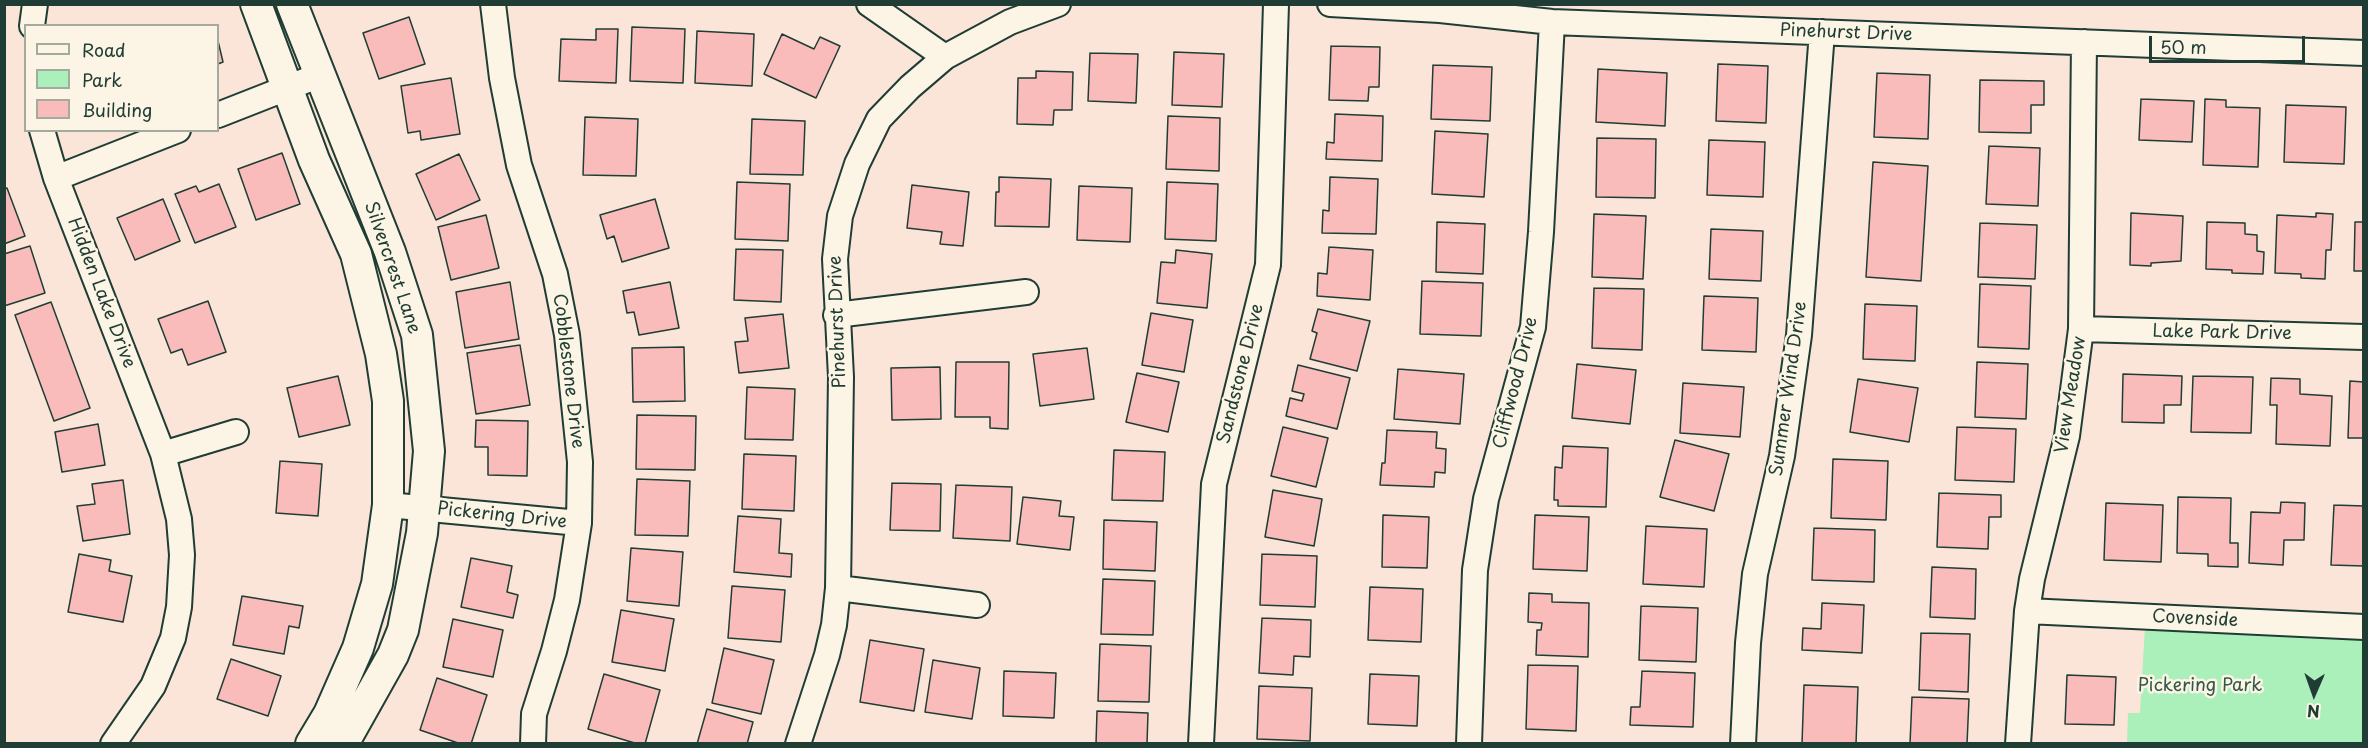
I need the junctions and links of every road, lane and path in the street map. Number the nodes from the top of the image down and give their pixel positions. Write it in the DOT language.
graph roads {
  1 [pos="35,4"];
  2 [pos="256,4"];
  3 [pos="292,4"];
  4 [pos="493,4"];
  5 [pos="869,4"];
  6 [pos="1058,4"];
  7 [pos="1276,4"];
  8 [pos="1330,4"];
  9 [pos="1551,22"];
  10 [pos="32,24"];
  11 [pos="1822,32"];
  12 [pos="2084,42"];
  13 [pos="2364,53"];
  14 [pos="945,57"];
  15 [pos="320,75"];
  16 [pos="287,88"];
  17 [pos="219,115"];
  18 [pos="43,132"];
  19 [pos="173,132"];
  20 [pos="56,178"];
  21 [pos="1026,292"];
  22 [pos="836,315"];
  23 [pos="2081,329"];
  24 [pos="2364,337"];
  25 [pos="236,432"];
  26 [pos="163,454"];
  27 [pos="388,505"];
  28 [pos="424,508"];
  29 [pos="579,523"];
  30 [pos="838,588"];
  31 [pos="977,605"];
  32 [pos="2027,611"];
  33 [pos="2364,627"];
  34 [pos="533,742"];
  35 [pos="113,744"];
  36 [pos="311,744"];
  37 [pos="344,744"];
  38 [pos="798,744"];
  39 [pos="1201,744"];
  40 [pos="1469,744"];
  41 [pos="1743,744"];
  42 [pos="2018,744"];
  1 -- 10 [label="street"];
  2 -- 16 [label="street, Silvercrest Lane"];
  3 -- 15 [label="street, Silvercrest Lane"];
  4 -- 29 [label="street, Cobblestone Drive"];
  5 -- 14 [label="street"];
  6 -- 14 [label="street, Pinehurst Drive"];
  7 -- 39 [label="street, Sandstone Drive"];
  8 -- 9 [label="street, Pinehurst Drive"];
  9 -- 11 [label="street, Pinehurst Drive"];
  9 -- 40 [label="street, Cliffwood Drive"];
  11 -- 12 [label="street, Pinehurst Drive"];
  11 -- 41 [label="street, Summer Wind Drive"];
  12 -- 13 [label="street, Pinehurst Drive"];
  12 -- 23 [label="street, View Meadow"];
  14 -- 22 [label="street, Pinehurst Drive"];
  15 -- 16 [label="street"];
  15 -- 28 [label="street, Silvercrest Lane"];
  16 -- 17 [label="street"];
  16 -- 27 [label="street, Silvercrest Lane"];
  18 -- 20 [label="street, Hidden Lake Drive"];
  19 -- 20 [label="street"];
  20 -- 26 [label="street, Hidden Lake Drive"];
  21 -- 22 [label="street"];
  22 -- 30 [label="street, Pinehurst Drive"];
  23 -- 24 [label="street, Lake Park Drive"];
  23 -- 32 [label="street, View Meadow"];
  25 -- 26 [label="street"];
  26 -- 35 [label="street, Hidden Lake Drive"];
  27 -- 28 [label="street, Pickering Drive"];
  27 -- 36 [label="street, Silvercrest Lane"];
  28 -- 29 [label="street, Pickering Drive"];
  28 -- 37 [label="street, Silvercrest Lane"];
  29 -- 34 [label="street, Cobblestone Drive"];
  30 -- 31 [label="street"];
  30 -- 38 [label="street, Pinehurst Drive"];
  32 -- 33 [label="street, Covenside"];
  32 -- 42 [label="street, View Meadow"];
}
